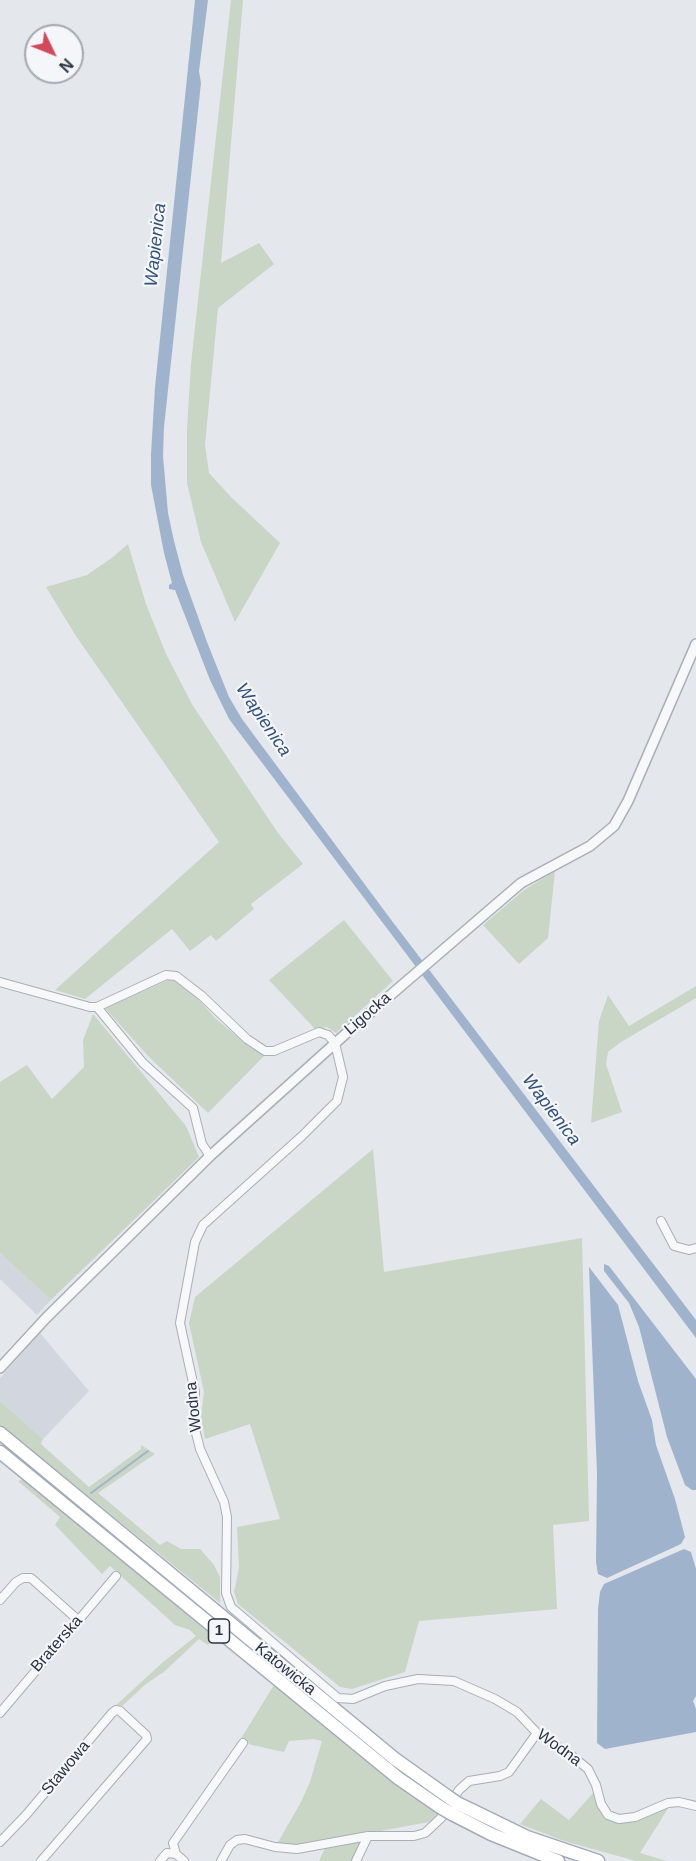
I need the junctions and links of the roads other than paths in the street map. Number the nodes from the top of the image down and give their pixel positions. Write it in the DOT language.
graph roads {
  1 [pos="696,644"];
  2 [pos="0,982"];
  3 [pos="96,1007"];
  4 [pos="335,1043"];
  5 [pos="210,1156"];
  6 [pos="661,1221"];
  7 [pos="696,1248"];
  8 [pos="0,1368"];
  9 [pos="0,1433"];
  10 [pos="0,1452"];
  11 [pos="116,1576"];
  12 [pos="0,1600"];
  13 [pos="78,1620"];
  14 [pos="0,1713"];
  15 [pos="537,1733"];
  16 [pos="243,1743"];
  17 [pos="449,1805"];
  18 [pos="696,1806"];
  19 [pos="368,1836"];
  20 [pos="0,1842"];
  21 [pos="173,1843"];
  22 [pos="167,1853"];
  23 [pos="176,1854"];
  24 [pos="41,1861"];
  25 [pos="160,1861"];
  26 [pos="184,1861"];
  27 [pos="222,1861"];
  28 [pos="356,1861"];
  29 [pos="558,1861"];
  30 [pos="597,1861"];
  1 -- 4 [label="street, Ligocka"];
  2 -- 3 [label="street"];
  3 -- 4 [label="street"];
  3 -- 5 [label="street"];
  4 -- 5 [label="street, Ligocka"];
  4 -- 15 [label="street, Wodna"];
  5 -- 8 [label="street, Ligocka"];
  6 -- 7 [label="street"];
  9 -- 17 [label="main road, Katowicka / 1"];
  10 -- 17 [label="main road, Katowicka / 1"];
  11 -- 13 [label="street, Braterska"];
  12 -- 13 [label="street"];
  13 -- 14 [label="street, Braterska"];
  15 -- 18 [label="street, Wodna"];
  15 -- 19 [label="street"];
  16 -- 21 [label="street"];
  17 -- 29 [label="main road, Katowicka / 1"];
  17 -- 30 [label="main road, Katowicka / 1"];
  19 -- 27 [label="street"];
  19 -- 28 [label="street"];
  20 -- 24 [label="street, Stawowa"];
  21 -- 22 [label="street"];
  21 -- 23 [label="street"];
  22 -- 23 [label="street"];
  22 -- 25 [label="street"];
  23 -- 26 [label="street"];
}
